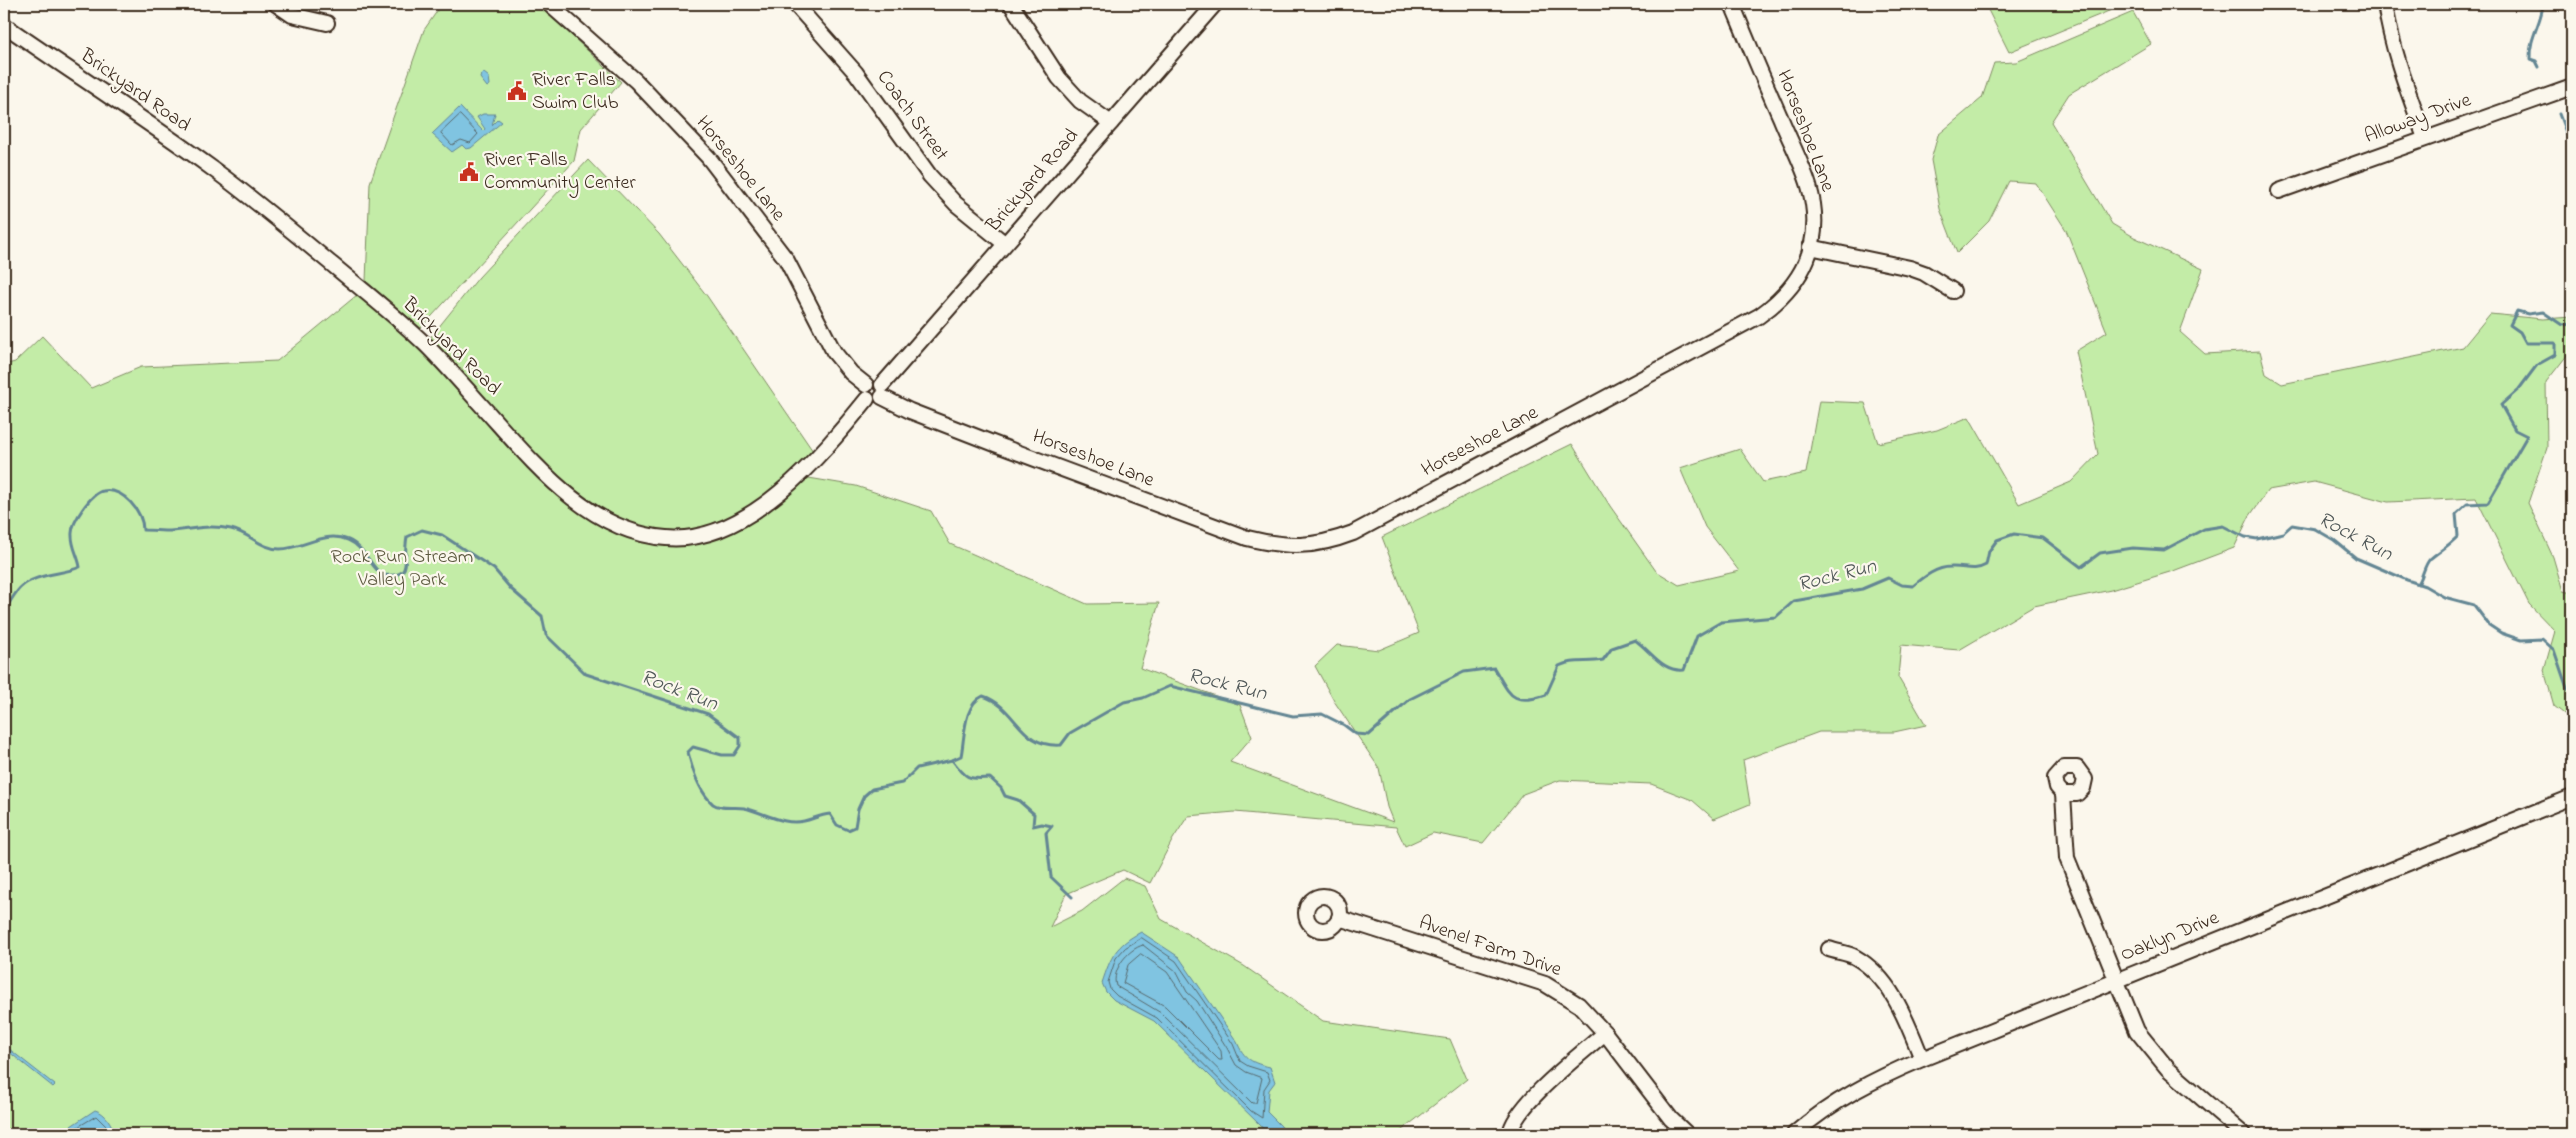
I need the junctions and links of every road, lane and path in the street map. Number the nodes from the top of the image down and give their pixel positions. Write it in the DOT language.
graph roads {
  1 [pos="276,4"];
  2 [pos="550,4"];
  3 [pos="795,4"];
  4 [pos="1011,4"];
  5 [pos="1215,4"];
  6 [pos="1732,4"];
  7 [pos="2385,4"];
  8 [pos="327,22"];
  9 [pos="4,25"];
  10 [pos="2572,87"];
  11 [pos="1111,122"];
  12 [pos="2425,138"];
  13 [pos="2279,192"];
  14 [pos="1004,243"];
  15 [pos="1810,247"];
  16 [pos="1953,291"];
  17 [pos="877,394"];
  18 [pos="2063,794"];
  19 [pos="2572,797"];
  20 [pos="1339,918"];
  21 [pos="1829,949"];
  22 [pos="2115,981"];
  23 [pos="1605,1033"];
  24 [pos="1922,1058"];
  25 [pos="1510,1134"];
  26 [pos="1687,1134"];
  27 [pos="1794,1134"];
  28 [pos="2243,1134"];
  1 -- 8 [label="street"];
  2 -- 17 [label="street, Horseshoe Lane"];
  3 -- 14 [label="street, Coach Street"];
  4 -- 11 [label="street"];
  5 -- 11 [label="street, Brickyard Road"];
  6 -- 15 [label="street, Horseshoe Lane"];
  7 -- 12 [label="street"];
  9 -- 17 [label="street, Brickyard Road"];
  10 -- 12 [label="street, Alloway Drive"];
  11 -- 14 [label="street, Brickyard Road"];
  12 -- 13 [label="street, Alloway Drive"];
  14 -- 17 [label="street, Brickyard Road"];
  15 -- 16 [label="street"];
  15 -- 17 [label="street, Horseshoe Lane"];
  18 -- 22 [label="street"];
  19 -- 22 [label="street, Oaklyn Drive"];
  20 -- 23 [label="street, Avenel Farm Drive"];
  21 -- 24 [label="street"];
  22 -- 24 [label="street, Oaklyn Drive"];
  22 -- 28 [label="street"];
  23 -- 25 [label="street"];
  23 -- 26 [label="street, Avenel Farm Drive"];
  24 -- 27 [label="street, Oaklyn Drive"];
}
